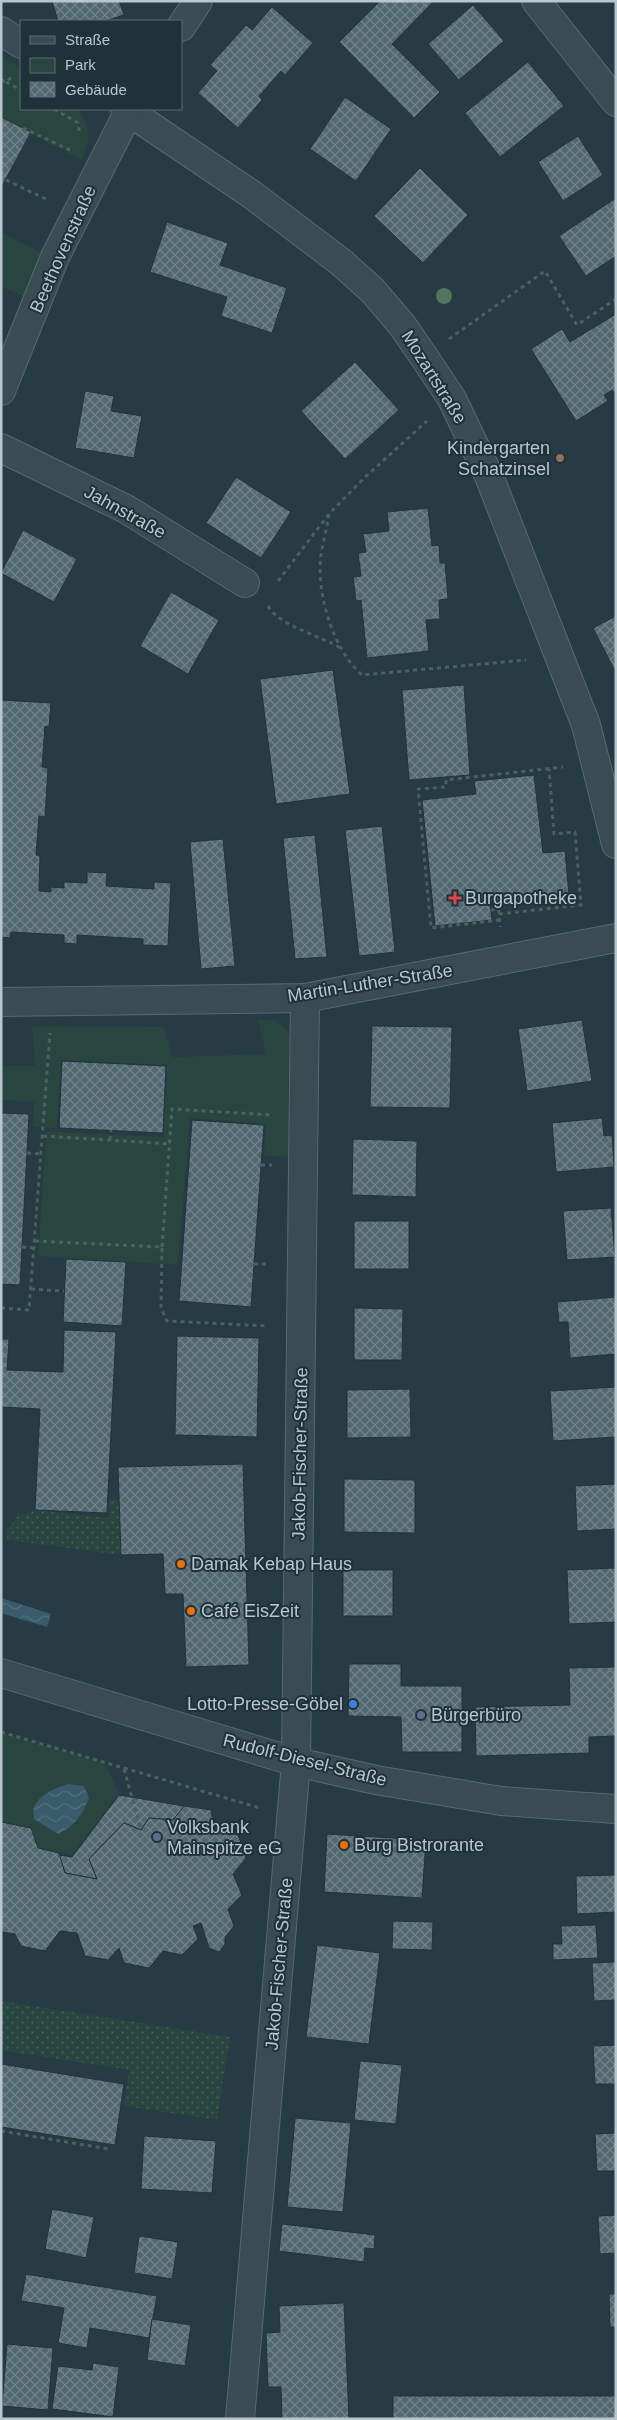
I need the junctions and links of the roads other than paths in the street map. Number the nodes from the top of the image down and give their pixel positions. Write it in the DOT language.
graph roads {
  1 [pos="198,1"];
  2 [pos="536,1"];
  3 [pos="182,25"];
  4 [pos="1,31"];
  5 [pos="20,43"];
  6 [pos="616,102"];
  7 [pos="128,110"];
  8 [pos="129,110"];
  9 [pos="1,391"];
  10 [pos="1,448"];
  11 [pos="255,587"];
  12 [pos="616,844"];
  13 [pos="616,938"];
  14 [pos="305,998"];
  15 [pos="1,1002"];
  16 [pos="1,1673"];
  17 [pos="296,1762"];
  18 [pos="616,1810"];
  19 [pos="240,2419"];
  1 -- 3 [label="street"];
  2 -- 6 [label="street"];
  4 -- 5 [label="street"];
  7 -- 9 [label="street, Beethovenstraße"];
  8 -- 12 [label="street, Mozartstraße"];
  10 -- 11 [label="street, Jahnstraße"];
  13 -- 14 [label="street, Martin-Luther-Straße"];
  14 -- 15 [label="street, Martin-Luther-Straße"];
  14 -- 17 [label="street, Jakob-Fischer-Straße"];
  16 -- 17 [label="street, Rudolf-Diesel-Straße"];
  17 -- 18 [label="street, Rudolf-Diesel-Straße"];
  17 -- 19 [label="street, Jakob-Fischer-Straße"];
}
